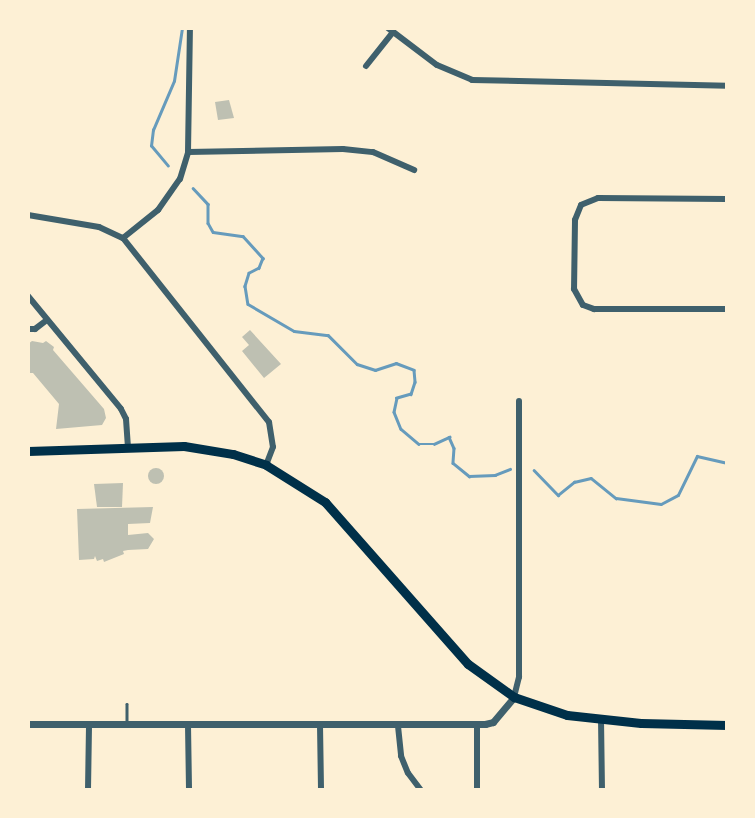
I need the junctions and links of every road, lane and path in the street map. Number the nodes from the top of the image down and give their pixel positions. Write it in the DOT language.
graph roads {
  1 [pos="190,28"];
  2 [pos="391,30"];
  3 [pos="366,66"];
  4 [pos="727,86"];
  5 [pos="188,152"];
  6 [pos="414,170"];
  7 [pos="727,200"];
  8 [pos="28,215"];
  9 [pos="123,239"];
  10 [pos="28,296"];
  11 [pos="727,309"];
  12 [pos="47,320"];
  13 [pos="28,329"];
  14 [pos="519,401"];
  15 [pos="128,446"];
  16 [pos="28,450"];
  17 [pos="266,465"];
  18 [pos="28,574"];
  19 [pos="28,686"];
  20 [pos="514,697"];
  21 [pos="127,704"];
  22 [pos="601,719"];
  23 [pos="28,724"];
  24 [pos="89,724"];
  25 [pos="127,724"];
  26 [pos="477,724"];
  27 [pos="188,725"];
  28 [pos="320,725"];
  29 [pos="727,725"];
  30 [pos="398,726"];
  31 [pos="88,790"];
  32 [pos="189,790"];
  33 [pos="321,790"];
  34 [pos="421,790"];
  35 [pos="477,790"];
  36 [pos="602,790"];
  1 -- 5 [label="street"];
  2 -- 3 [label="street"];
  2 -- 4 [label="street"];
  5 -- 6 [label="street"];
  5 -- 9 [label="street"];
  7 -- 11 [label="street"];
  8 -- 9 [label="street"];
  9 -- 17 [label="street"];
  10 -- 12 [label="street"];
  12 -- 13 [label="street"];
  12 -- 15 [label="street"];
  14 -- 20 [label="street"];
  15 -- 16 [label="main road"];
  15 -- 17 [label="main road"];
  17 -- 20 [label="main road"];
  18 -- 19 [label="lane"];
  20 -- 22 [label="main road"];
  20 -- 26 [label="street"];
  21 -- 25 [label="lane"];
  22 -- 29 [label="main road"];
  22 -- 36 [label="street"];
  23 -- 24 [label="street"];
  24 -- 25 [label="street"];
  24 -- 31 [label="street"];
  25 -- 27 [label="street"];
  26 -- 30 [label="street"];
  26 -- 35 [label="street"];
  27 -- 28 [label="street"];
  27 -- 32 [label="street"];
  28 -- 30 [label="street"];
  28 -- 33 [label="street"];
  30 -- 34 [label="street"];
}
